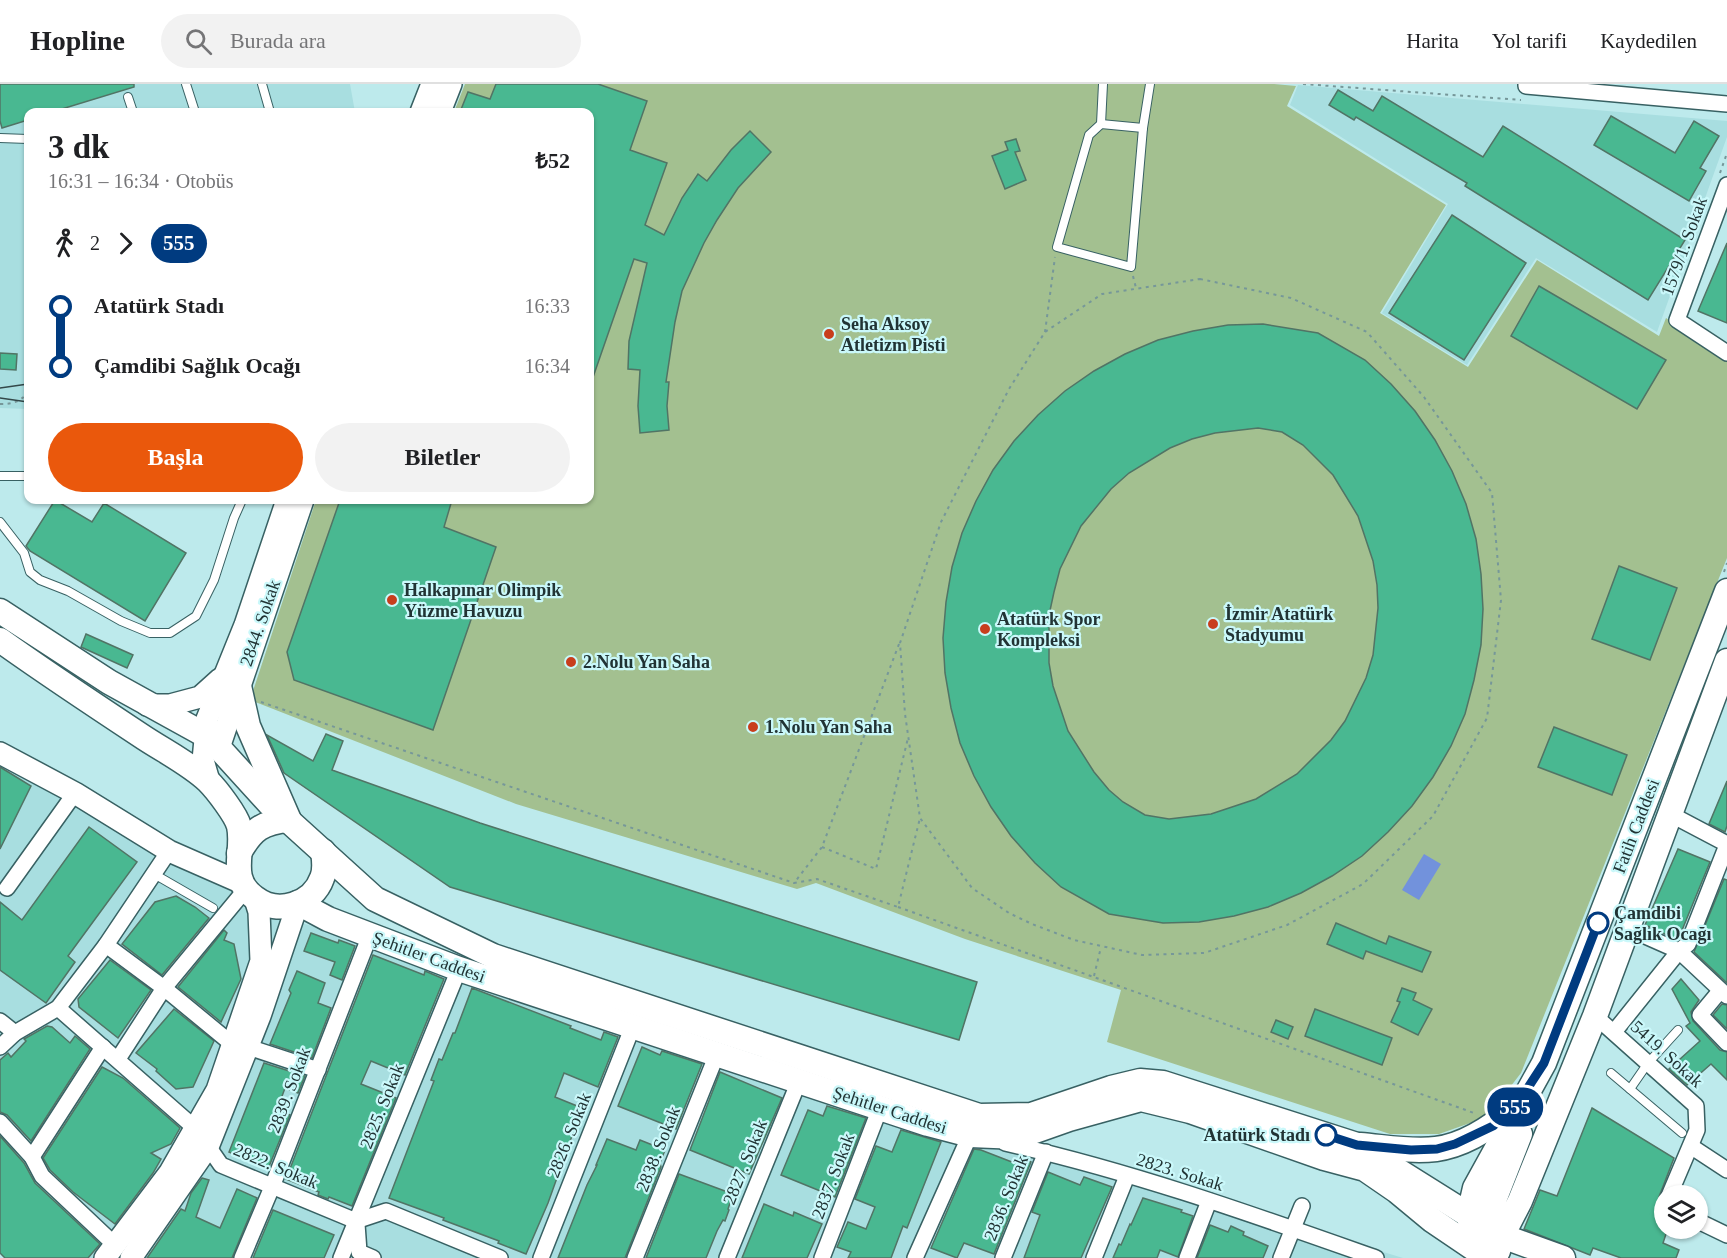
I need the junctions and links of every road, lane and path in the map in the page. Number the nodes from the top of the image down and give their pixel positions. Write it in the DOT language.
graph roads {
  1 [pos="186,84"];
  2 [pos="262,84"];
  3 [pos="432,84"];
  4 [pos="451,84"];
  5 [pos="1103,84"];
  6 [pos="1150,84"];
  7 [pos="1303,84"];
  8 [pos="1526,84"];
  9 [pos="128,97"];
  10 [pos="1527,100"];
  11 [pos="1727,104"];
  12 [pos="132,108"];
  13 [pos="194,108"];
  14 [pos="269,108"];
  15 [pos="423,108"];
  16 [pos="442,108"];
  17 [pos="1101,124"];
  18 [pos="1143,128"];
  19 [pos="0,138"];
  20 [pos="24,138"];
  21 [pos="1727,185"];
  22 [pos="1721,222"];
  23 [pos="1056,247"];
  24 [pos="1045,332"];
  25 [pos="1727,353"];
  26 [pos="24,397"];
  27 [pos="0,404"];
  28 [pos="0,476"];
  29 [pos="24,476"];
  30 [pos="240,504"];
  31 [pos="286,504"];
  32 [pos="302,504"];
  33 [pos="0,522"];
  34 [pos="1727,591"];
  35 [pos="0,611"];
  36 [pos="0,640"];
  37 [pos="900,643"];
  38 [pos="0,656"];
  39 [pos="1727,661"];
  40 [pos="53,678"];
  41 [pos="240,687"];
  42 [pos="1722,691"];
  43 [pos="147,705"];
  44 [pos="909,737"];
  45 [pos="212,741"];
  46 [pos="0,753"];
  47 [pos="209,781"];
  48 [pos="75,793"];
  49 [pos="1670,814"];
  50 [pos="920,818"];
  51 [pos="289,820"];
  52 [pos="1727,844"];
  53 [pos="822,847"];
  54 [pos="169,851"];
  55 [pos="323,851"];
  56 [pos="239,853"];
  57 [pos="154,874"];
  58 [pos="794,883"];
  59 [pos="7,888"];
  60 [pos="247,890"];
  61 [pos="298,903"];
  62 [pos="898,907"];
  63 [pos="213,908"];
  64 [pos="1627,928"];
  65 [pos="370,935"];
  66 [pos="106,945"];
  67 [pos="1101,947"];
  68 [pos="1679,951"];
  69 [pos="459,969"];
  70 [pos="1094,977"];
  71 [pos="164,988"];
  72 [pos="1724,994"];
  73 [pos="58,1008"];
  74 [pos="1595,1016"];
  75 [pos="0,1021"];
  76 [pos="633,1026"];
  77 [pos="1678,1030"];
  78 [pos="1614,1032"];
  79 [pos="15,1033"];
  80 [pos="1727,1043"];
  81 [pos="240,1046"];
  82 [pos="0,1047"];
  83 [pos="103,1047"];
  84 [pos="717,1054"];
  85 [pos="117,1059"];
  86 [pos="1544,1063"];
  87 [pos="1648,1063"];
  88 [pos="318,1070"];
  89 [pos="1611,1073"];
  90 [pos="799,1081"];
  91 [pos="1630,1089"];
  92 [pos="880,1108"];
  93 [pos="1480,1116"];
  94 [pos="0,1122"];
  95 [pos="196,1129"];
  96 [pos="1682,1133"];
  97 [pos="970,1135"];
  98 [pos="1357,1145"];
  99 [pos="208,1147"];
  100 [pos="1692,1147"];
  101 [pos="1046,1152"];
  102 [pos="32,1157"];
  103 [pos="1727,1170"];
  104 [pos="1127,1176"];
  105 [pos="1675,1185"];
  106 [pos="272,1187"];
  107 [pos="1209,1200"];
  108 [pos="1302,1206"];
  109 [pos="1469,1214"];
  110 [pos="356,1221"];
  111 [pos="1708,1226"];
  112 [pos="1293,1229"];
  113 [pos="1727,1235"];
  114 [pos="1488,1247"];
  115 [pos="1343,1253"];
  116 [pos="117,1254"];
  117 [pos="242,1258"];
  118 [pos="341,1258"];
  119 [pos="374,1258"];
  120 [pos="500,1258"];
  121 [pos="541,1258"];
  122 [pos="635,1258"];
  123 [pos="727,1258"];
  124 [pos="822,1258"];
  125 [pos="915,1258"];
  126 [pos="1003,1258"];
  127 [pos="1094,1258"];
  128 [pos="1186,1258"];
  129 [pos="1281,1258"];
  130 [pos="1376,1258"];
  131 [pos="1563,1258"];
  1 -- 13 [label="lane"];
  2 -- 14 [label="lane"];
  3 -- 15 [label="main road"];
  4 -- 16 [label="main road"];
  5 -- 17 [label="lane"];
  6 -- 18 [label="lane"];
  7 -- 10 [label="path"];
  8 -- 11 [label="street"];
  9 -- 12 [label="lane"];
  17 -- 18 [label="lane"];
  17 -- 23 [label="lane"];
  18 -- 23 [label="lane"];
  19 -- 20 [label="lane"];
  21 -- 22 [label="street, 1579/1. Sokak"];
  22 -- 25 [label="street, 1579/1. Sokak"];
  23 -- 24 [label="path"];
  24 -- 37 [label="path"];
  24 -- 67 [label="path"];
  26 -- 27 [label="path"];
  28 -- 29 [label="lane"];
  30 -- 33 [label="lane"];
  31 -- 41 [label="main road, 2844. Sokak"];
  32 -- 41 [label="main road, 2844. Sokak"];
  34 -- 86 [label="main road, Fatih Caddesi"];
  35 -- 43 [label="main road, Şehitler Caddesi"];
  36 -- 40 [label="main road"];
  37 -- 44 [label="path"];
  37 -- 53 [label="path"];
  38 -- 40 [label="main road"];
  39 -- 42 [label="main road"];
  40 -- 47 [label="main road"];
  41 -- 43 [label="main road, 2844. Sokak"];
  41 -- 45 [label="main road, 2844. Sokak"];
  41 -- 51 [label="main road"];
  41 -- 58 [label="path"];
  42 -- 49 [label="main road"];
  43 -- 45 [label="main road, Şehitler Caddesi"];
  44 -- 50 [label="path"];
  44 -- 53 [label="path"];
  45 -- 47 [label="main road, 2844. Sokak"];
  45 -- 51 [label="main road, Şehitler Caddesi"];
  46 -- 48 [label="main road"];
  47 -- 56 [label="main road"];
  48 -- 54 [label="main road"];
  48 -- 59 [label="street"];
  49 -- 52 [label="street"];
  49 -- 64 [label="main road"];
  50 -- 62 [label="path"];
  50 -- 67 [label="path"];
  51 -- 55 [label="main road, Şehitler Caddesi"];
  51 -- 56 [label="main road"];
  52 -- 68 [label="street"];
  53 -- 58 [label="path"];
  54 -- 57 [label="street"];
  54 -- 60 [label="main road"];
  55 -- 61 [label="main road"];
  55 -- 98 [label="main road, Şehitler Caddesi"];
  56 -- 60 [label="main road"];
  57 -- 63 [label="lane"];
  57 -- 66 [label="street"];
  58 -- 62 [label="path"];
  60 -- 61 [label="main road"];
  60 -- 71 [label="street"];
  60 -- 81 [label="main road"];
  61 -- 65 [label="main road, Şehitler Caddesi"];
  61 -- 81 [label="main road"];
  62 -- 70 [label="path"];
  64 -- 68 [label="street"];
  64 -- 74 [label="main road"];
  65 -- 69 [label="main road, Şehitler Caddesi"];
  65 -- 88 [label="street, 2839. Sokak"];
  66 -- 71 [label="street"];
  66 -- 73 [label="street"];
  67 -- 70 [label="path"];
  68 -- 72 [label="street"];
  68 -- 78 [label="street"];
  69 -- 76 [label="main road, Şehitler Caddesi"];
  69 -- 110 [label="street, 2825. Sokak"];
  70 -- 93 [label="path"];
  71 -- 81 [label="street"];
  71 -- 85 [label="street"];
  72 -- 80 [label="street"];
  73 -- 79 [label="street"];
  73 -- 83 [label="street, 2822. Sokak"];
  74 -- 78 [label="street, 5419. Sokak"];
  74 -- 114 [label="main road"];
  75 -- 79 [label="street"];
  76 -- 84 [label="main road, Şehitler Caddesi"];
  76 -- 121 [label="street, 2826. Sokak"];
  77 -- 87 [label="lane"];
  78 -- 87 [label="street, 5419. Sokak"];
  79 -- 82 [label="street"];
  81 -- 88 [label="street"];
  81 -- 95 [label="main road"];
  81 -- 99 [label="main road"];
  83 -- 85 [label="street, 2822. Sokak"];
  83 -- 102 [label="street"];
  84 -- 90 [label="main road, Şehitler Caddesi"];
  84 -- 122 [label="street, 2838. Sokak"];
  85 -- 95 [label="street, 2822. Sokak"];
  86 -- 98 [label="main road"];
  86 -- 109 [label="main road, Fatih Caddesi"];
  86 -- 114 [label="main road"];
  87 -- 91 [label="lane"];
  87 -- 100 [label="street, 5419. Sokak"];
  88 -- 106 [label="street, 2839. Sokak"];
  89 -- 91 [label="lane"];
  90 -- 92 [label="main road, Şehitler Caddesi"];
  90 -- 123 [label="street, 2827. Sokak"];
  91 -- 96 [label="lane"];
  92 -- 97 [label="main road, Şehitler Caddesi"];
  92 -- 124 [label="street, 2837. Sokak"];
  94 -- 102 [label="street"];
  95 -- 99 [label="street, 2822. Sokak"];
  95 -- 116 [label="main road"];
  97 -- 101 [label="street, 2823. Sokak"];
  97 -- 114 [label="main road, Şehitler Caddesi"];
  97 -- 125 [label="street"];
  98 -- 109 [label="main road, Şehitler Caddesi"];
  99 -- 106 [label="street, 2822. Sokak"];
  99 -- 116 [label="main road"];
  100 -- 103 [label="street"];
  100 -- 105 [label="street, 5419. Sokak"];
  101 -- 104 [label="street, 2823. Sokak"];
  101 -- 126 [label="street, 2836. Sokak"];
  102 -- 116 [label="street"];
  104 -- 107 [label="street, 2823. Sokak"];
  104 -- 127 [label="street"];
  106 -- 110 [label="street, 2822. Sokak"];
  106 -- 117 [label="street, 2839. Sokak"];
  107 -- 112 [label="street, 2823. Sokak"];
  107 -- 128 [label="street"];
  108 -- 112 [label="street"];
  109 -- 114 [label="main road, Şehitler Caddesi"];
  110 -- 118 [label="street, 2825. Sokak"];
  110 -- 119 [label="street"];
  110 -- 120 [label="street"];
  111 -- 113 [label="street"];
  112 -- 115 [label="street, 2823. Sokak"];
  112 -- 129 [label="street"];
  114 -- 131 [label="main road"];
  115 -- 130 [label="street, 2823. Sokak"];
}
